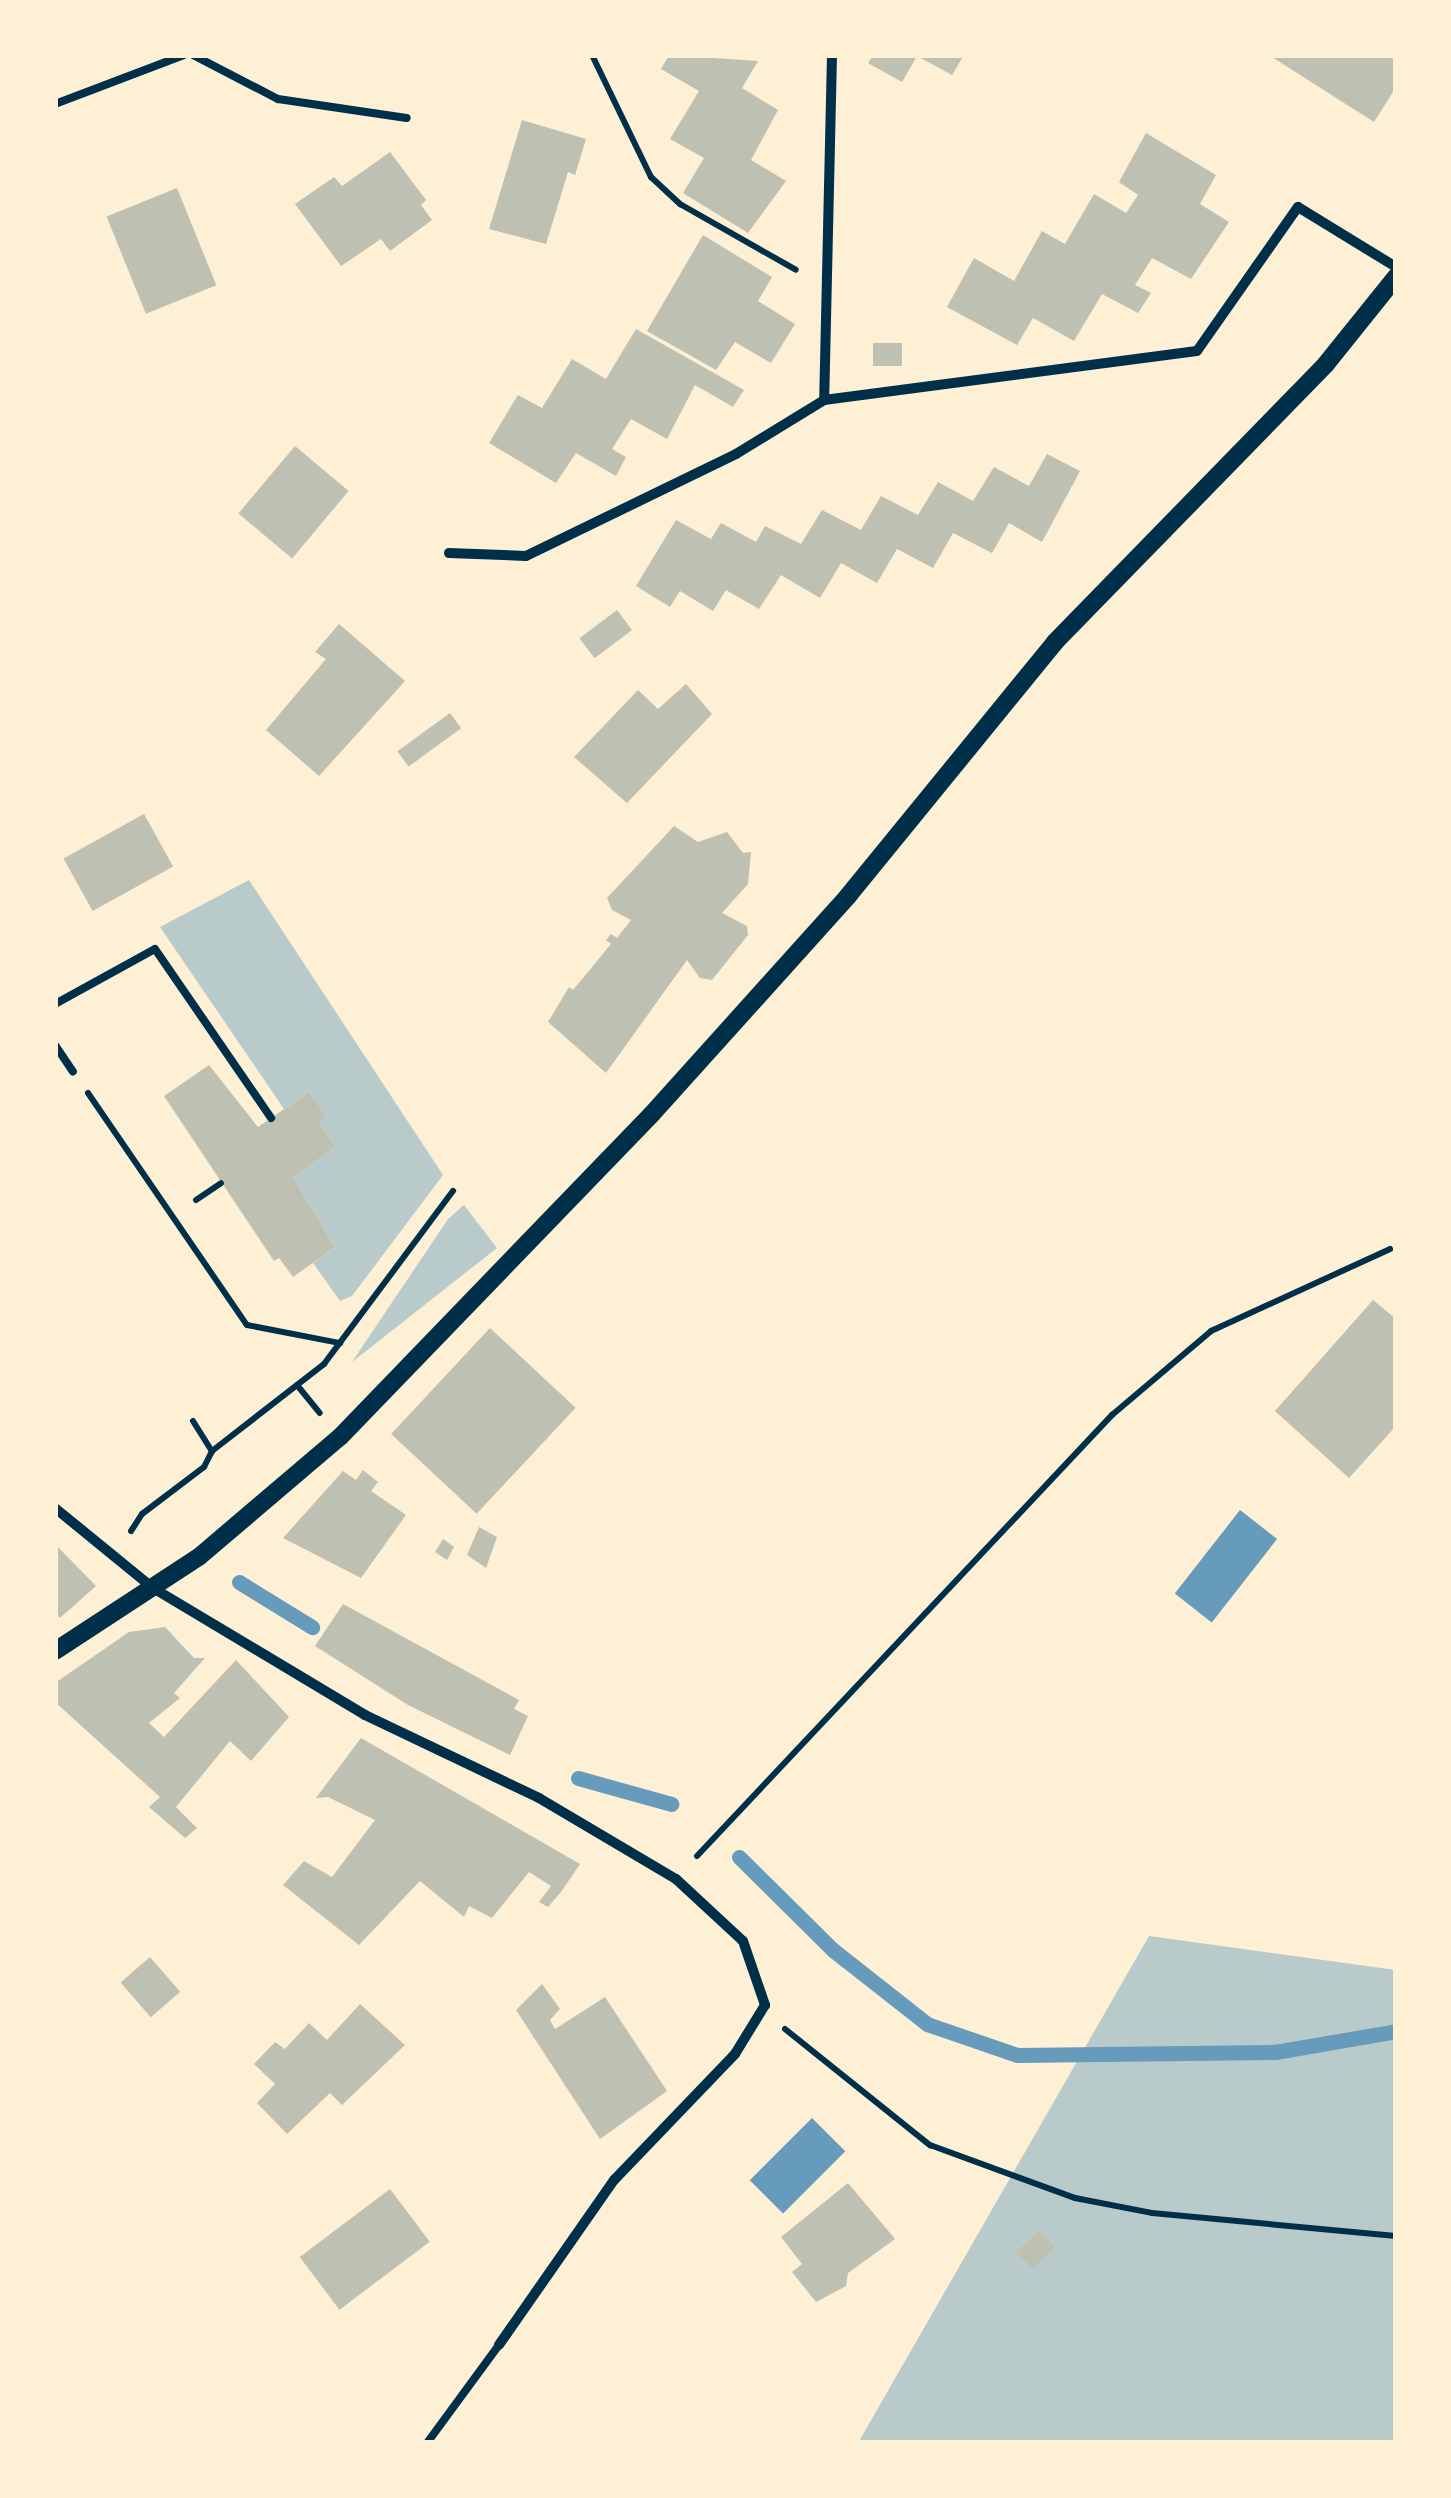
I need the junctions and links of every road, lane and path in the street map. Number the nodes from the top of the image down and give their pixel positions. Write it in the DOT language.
graph roads {
  1 [pos="184,55"];
  2 [pos="193,55"];
  3 [pos="592,55"];
  4 [pos="832,55"];
  5 [pos="55,104"];
  6 [pos="407,118"];
  7 [pos="1396,267"];
  8 [pos="1396,277"];
  9 [pos="831,289"];
  10 [pos="824,400"];
  11 [pos="449,553"];
  12 [pos="55,1004"];
  13 [pos="55,1046"];
  14 [pos="73,1072"];
  15 [pos="271,1118"];
  16 [pos="220,1183"];
  17 [pos="453,1191"];
  18 [pos="196,1200"];
  19 [pos="1390,1249"];
  20 [pos="340,1343"];
  21 [pos="193,1421"];
  22 [pos="212,1451"];
  23 [pos="55,1508"];
  24 [pos="113,1559"];
  25 [pos="153,1588"];
  26 [pos="55,1651"];
  27 [pos="676,1879"];
  28 [pos="765,2005"];
  29 [pos="1396,2236"];
  30 [pos="498,2345"];
  31 [pos="427,2443"];
  1 -- 5 [label="lane"];
  2 -- 6 [label="lane"];
  3 -- 9 [label="path"];
  4 -- 9 [label="street"];
  7 -- 10 [label="street"];
  8 -- 25 [label="street"];
  9 -- 10 [label="street"];
  10 -- 11 [label="street"];
  12 -- 15 [label="lane"];
  13 -- 14 [label="lane"];
  14 -- 20 [label="path"];
  16 -- 18 [label="path"];
  17 -- 20 [label="path"];
  19 -- 27 [label="path"];
  20 -- 22 [label="path"];
  21 -- 22 [label="path"];
  22 -- 24 [label="path"];
  23 -- 24 [label="street"];
  24 -- 25 [label="street"];
  25 -- 26 [label="street"];
  25 -- 27 [label="street"];
  27 -- 28 [label="street"];
  28 -- 29 [label="path"];
  28 -- 30 [label="street"];
  30 -- 31 [label="lane"];
}
